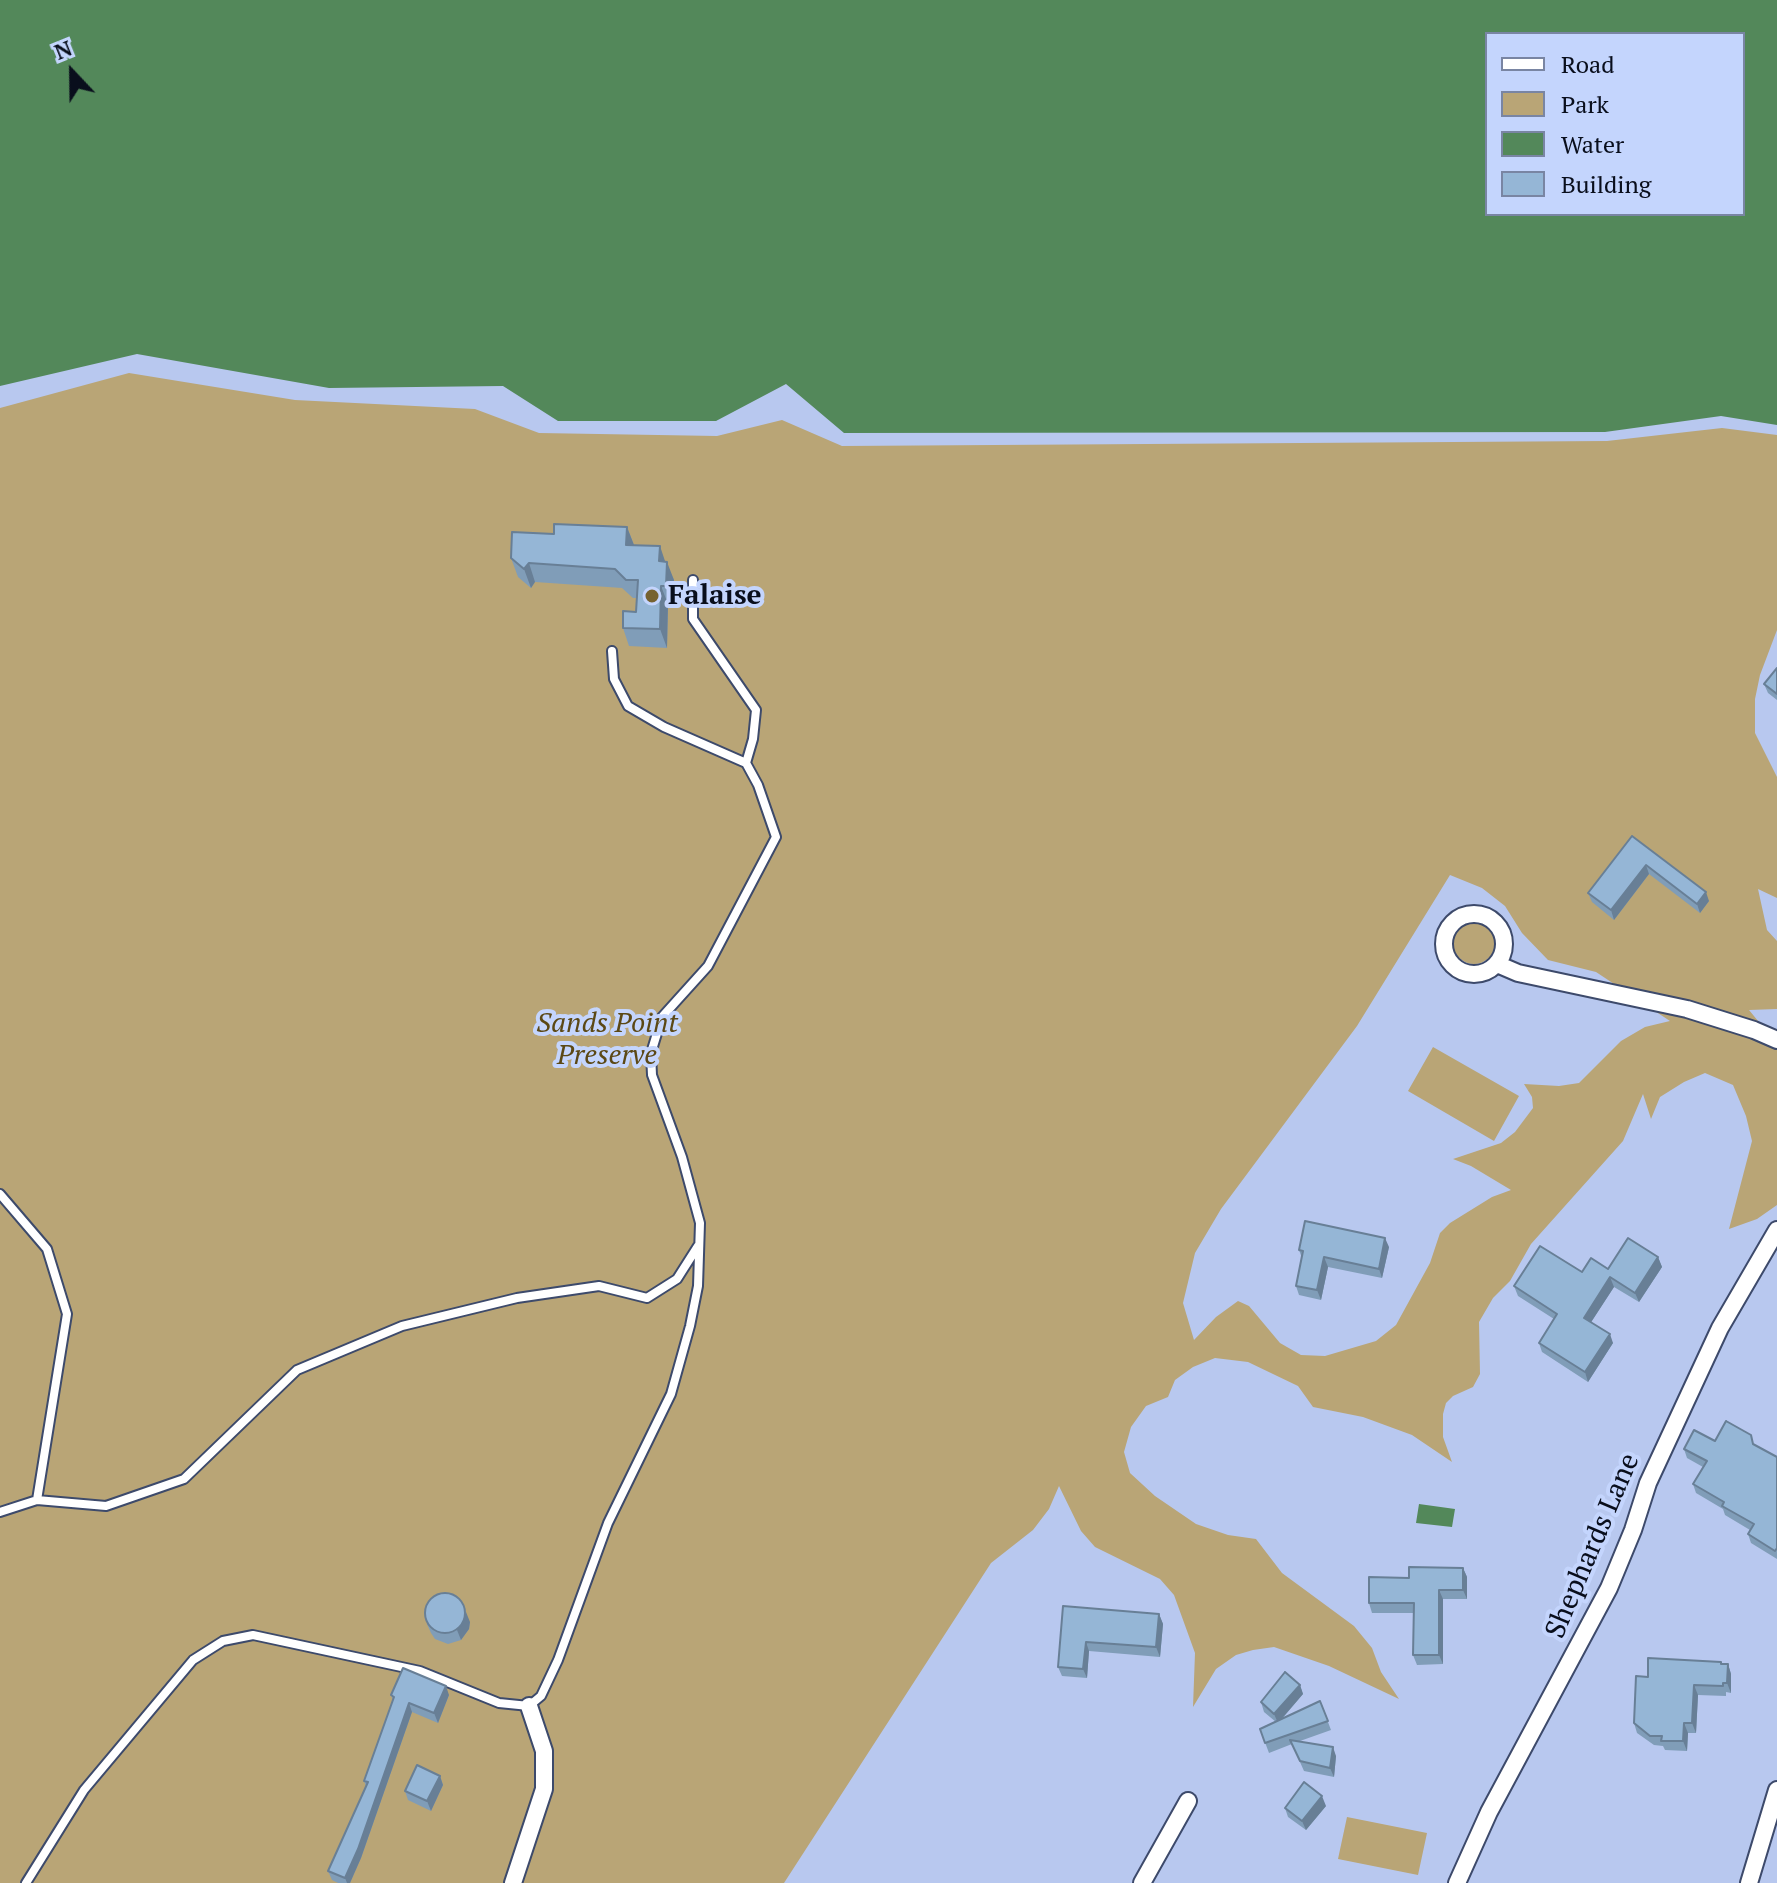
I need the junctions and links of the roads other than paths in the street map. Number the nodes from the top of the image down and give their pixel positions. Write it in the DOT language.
graph roads {
  1 [pos="693,580"];
  2 [pos="612,651"];
  3 [pos="746,763"];
  4 [pos="1497,964"];
  5 [pos="1777,1040"];
  6 [pos="0,1194"];
  7 [pos="1777,1230"];
  8 [pos="699,1243"];
  9 [pos="37,1500"];
  10 [pos="0,1512"];
  11 [pos="529,1706"];
  12 [pos="1777,1790"];
  13 [pos="1188,1801"];
  14 [pos="26,1883"];
  15 [pos="513,1883"];
  16 [pos="1142,1883"];
  17 [pos="1457,1883"];
  18 [pos="1749,1883"];
  1 -- 3 [label="lane"];
  2 -- 3 [label="lane"];
  3 -- 8 [label="lane"];
  4 -- 5 [label="street"];
  6 -- 9 [label="lane"];
  7 -- 17 [label="street, Shephards Lane"];
  8 -- 9 [label="lane"];
  8 -- 11 [label="lane"];
  9 -- 10 [label="lane"];
  11 -- 14 [label="lane"];
  11 -- 15 [label="street"];
  12 -- 18 [label="street"];
  13 -- 16 [label="street"];
}
